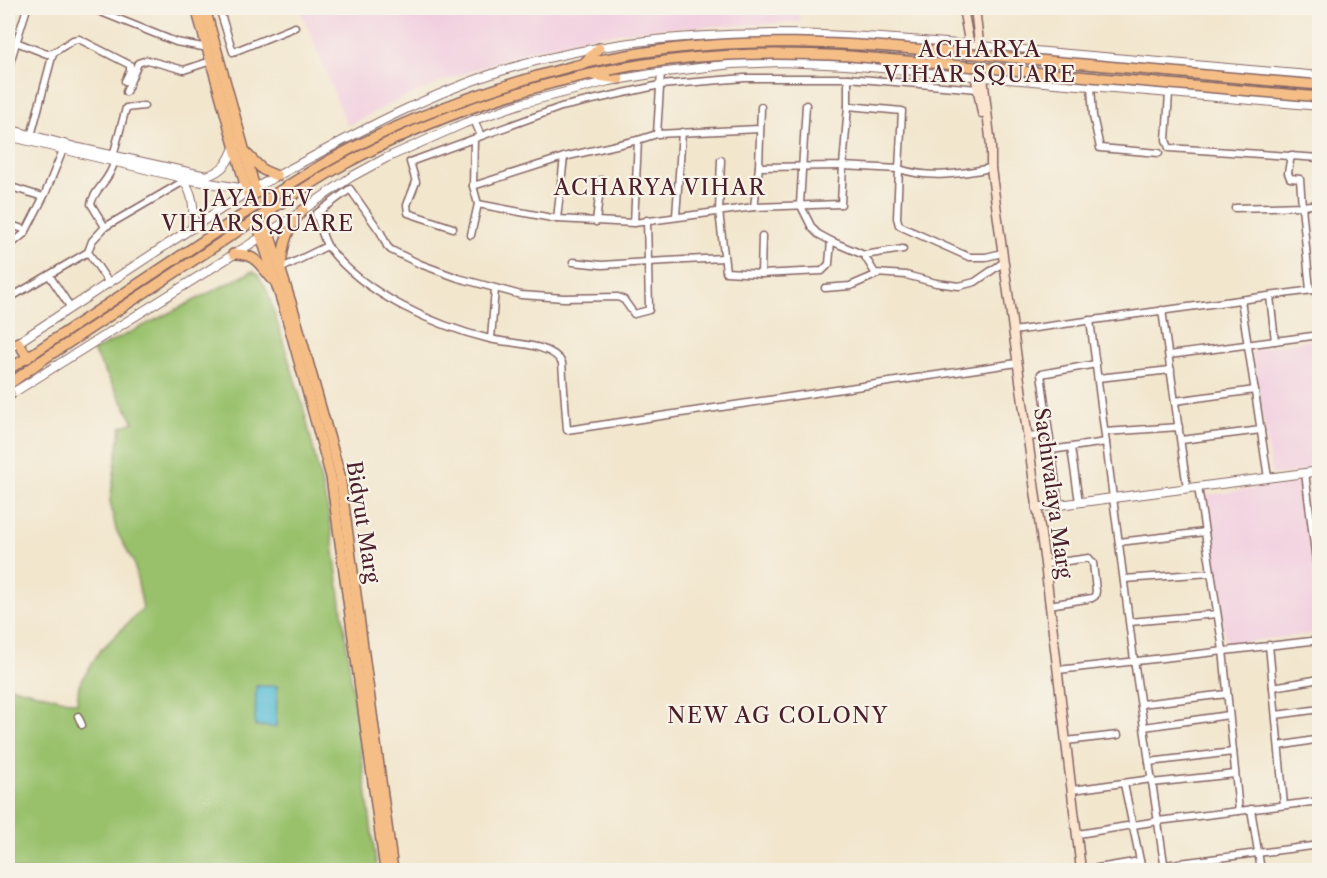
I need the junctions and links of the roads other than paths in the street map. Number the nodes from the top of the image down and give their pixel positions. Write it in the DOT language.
graph roads {
  1 [pos="27,8"];
  2 [pos="91,8"];
  3 [pos="196,8"];
  4 [pos="205,8"];
  5 [pos="220,8"];
  6 [pos="963,8"];
  7 [pos="975,8"];
  8 [pos="295,27"];
  9 [pos="16,42"];
  10 [pos="954,43"];
  11 [pos="969,44"];
  12 [pos="980,45"];
  13 [pos="994,47"];
  14 [pos="208,48"];
  15 [pos="599,48"];
  16 [pos="233,52"];
  17 [pos="53,53"];
  18 [pos="215,59"];
  19 [pos="584,63"];
  20 [pos="854,66"];
  21 [pos="8,69"];
  22 [pos="661,72"];
  23 [pos="942,73"];
  24 [pos="580,75"];
  25 [pos="980,76"];
  26 [pos="1320,76"];
  27 [pos="851,78"];
  28 [pos="619,79"];
  29 [pos="1003,79"];
  30 [pos="125,81"];
  31 [pos="660,85"];
  32 [pos="1320,85"];
  33 [pos="1091,86"];
  34 [pos="978,89"];
  35 [pos="126,92"];
  36 [pos="1169,93"];
  37 [pos="1320,97"];
  38 [pos="806,105"];
  39 [pos="144,106"];
  40 [pos="848,106"];
  41 [pos="1320,106"];
  42 [pos="761,107"];
  43 [pos="474,120"];
  44 [pos="759,129"];
  45 [pos="682,132"];
  46 [pos="8,133"];
  47 [pos="657,134"];
  48 [pos="31,136"];
  49 [pos="481,136"];
  50 [pos="474,139"];
  51 [pos="638,140"];
  52 [pos="420,142"];
  53 [pos="235,145"];
  54 [pos="63,150"];
  55 [pos="245,151"];
  56 [pos="990,152"];
  57 [pos="1160,153"];
  58 [pos="1291,155"];
  59 [pos="426,156"];
  60 [pos="564,157"];
  61 [pos="1320,158"];
  62 [pos="114,159"];
  63 [pos="721,159"];
  64 [pos="843,166"];
  65 [pos="759,167"];
  66 [pos="803,167"];
  67 [pos="991,168"];
  68 [pos="899,169"];
  69 [pos="277,176"];
  70 [pos="183,179"];
  71 [pos="601,180"];
  72 [pos="8,186"];
  73 [pos="473,186"];
  74 [pos="249,190"];
  75 [pos="43,197"];
  76 [pos="478,204"];
  77 [pos="800,204"];
  78 [pos="1320,204"];
  79 [pos="1302,206"];
  80 [pos="754,207"];
  81 [pos="1235,208"];
  82 [pos="303,210"];
  83 [pos="719,211"];
  84 [pos="676,216"];
  85 [pos="557,219"];
  86 [pos="646,220"];
  87 [pos="596,222"];
  88 [pos="634,223"];
  89 [pos="8,224"];
  90 [pos="105,227"];
  91 [pos="193,228"];
  92 [pos="453,228"];
  93 [pos="26,230"];
  94 [pos="265,235"];
  95 [pos="471,235"];
  96 [pos="762,236"];
  97 [pos="831,241"];
  98 [pos="327,246"];
  99 [pos="8,247"];
  100 [pos="903,249"];
  101 [pos="88,252"];
  102 [pos="1002,253"];
  103 [pos="233,254"];
  104 [pos="864,255"];
  105 [pos="723,258"];
  106 [pos="573,262"];
  107 [pos="648,262"];
  108 [pos="280,268"];
  109 [pos="1005,272"];
  110 [pos="761,274"];
  111 [pos="878,274"];
  112 [pos="50,275"];
  113 [pos="110,283"];
  114 [pos="276,283"];
  115 [pos="825,288"];
  116 [pos="495,289"];
  117 [pos="1315,289"];
  118 [pos="1270,296"];
  119 [pos="8,300"];
  120 [pos="1241,300"];
  121 [pos="71,308"];
  122 [pos="1162,310"];
  123 [pos="1320,313"];
  124 [pos="1090,320"];
  125 [pos="1013,331"];
  126 [pos="1320,335"];
  127 [pos="491,339"];
  128 [pos="1275,341"];
  129 [pos="18,342"];
  130 [pos="1248,345"];
  131 [pos="8,349"];
  132 [pos="32,355"];
  133 [pos="1169,355"];
  134 [pos="1017,363"];
  135 [pos="1096,364"];
  136 [pos="8,370"];
  137 [pos="1171,370"];
  138 [pos="1098,378"];
  139 [pos="1255,390"];
  140 [pos="8,392"];
  141 [pos="1175,401"];
  142 [pos="1179,427"];
  143 [pos="1261,430"];
  144 [pos="1105,432"];
  145 [pos="1049,435"];
  146 [pos="1027,437"];
  147 [pos="1181,440"];
  148 [pos="1106,442"];
  149 [pos="1071,448"];
  150 [pos="1051,450"];
  151 [pos="1320,471"];
  152 [pos="1305,473"];
  153 [pos="1268,478"];
  154 [pos="1198,487"];
  155 [pos="1187,488"];
  156 [pos="1113,498"];
  157 [pos="1079,502"];
  158 [pos="1059,505"];
  159 [pos="1036,508"];
  160 [pos="1205,532"];
  161 [pos="1316,533"];
  162 [pos="1119,542"];
  163 [pos="1045,564"];
  164 [pos="1211,573"];
  165 [pos="1124,579"];
  166 [pos="1320,593"];
  167 [pos="1049,605"];
  168 [pos="1217,614"];
  169 [pos="1130,622"];
  170 [pos="1320,640"];
  171 [pos="1269,645"];
  172 [pos="1222,650"];
  173 [pos="1134,660"];
  174 [pos="1058,670"];
  175 [pos="1320,679"];
  176 [pos="1273,687"];
  177 [pos="1227,694"];
  178 [pos="1141,704"];
  179 [pos="1320,709"];
  180 [pos="1276,715"];
  181 [pos="78,716"];
  182 [pos="1229,716"];
  183 [pos="81,725"];
  184 [pos="1144,727"];
  185 [pos="1118,735"];
  186 [pos="1320,739"];
  187 [pos="1066,741"];
  188 [pos="1279,746"];
  189 [pos="1233,752"];
  190 [pos="1149,762"];
  191 [pos="1235,774"];
  192 [pos="1152,781"];
  193 [pos="1124,784"];
  194 [pos="1072,790"];
  195 [pos="1320,801"];
  196 [pos="1284,805"];
  197 [pos="1251,809"];
  198 [pos="1239,811"];
  199 [pos="1158,821"];
  200 [pos="1133,826"];
  201 [pos="1078,837"];
  202 [pos="1320,845"];
  203 [pos="1259,853"];
  204 [pos="1140,861"];
  205 [pos="1163,869"];
  206 [pos="386,870"];
  207 [pos="393,870"];
  208 [pos="1084,870"];
  209 [pos="1142,870"];
  210 [pos="1261,870"];
  1 -- 9 [label="street"];
  2 -- 14 [label="street"];
  3 -- 14 [label="main road"];
  4 -- 18 [label="main road"];
  5 -- 16 [label="street"];
  6 -- 11 [label="main road"];
  7 -- 12 [label="main road, Sachivalaya Marg"];
  8 -- 16 [label="street"];
  9 -- 17 [label="street"];
  9 -- 21 [label="street"];
  10 -- 11 [label="street"];
  10 -- 15 [label="street"];
  10 -- 23 [label="street"];
  11 -- 12 [label="street"];
  11 -- 25 [label="main road"];
  12 -- 13 [label="street"];
  12 -- 25 [label="main road, Sachivalaya Marg"];
  13 -- 26 [label="street"];
  13 -- 29 [label="street"];
  14 -- 18 [label="main road"];
  15 -- 19 [label="main road"];
  15 -- 69 [label="street"];
  16 -- 18 [label="street"];
  17 -- 30 [label="street"];
  17 -- 48 [label="street"];
  18 -- 35 [label="street"];
  18 -- 53 [label="main road"];
  18 -- 55 [label="main road"];
  19 -- 32 [label="main road, bridge"];
  19 -- 132 [label="main road, bridge"];
  20 -- 22 [label="street"];
  20 -- 23 [label="street"];
  20 -- 27 [label="street"];
  22 -- 28 [label="street"];
  22 -- 31 [label="street"];
  23 -- 25 [label="street"];
  24 -- 28 [label="main road"];
  24 -- 37 [label="main road, bridge"];
  24 -- 140 [label="main road, bridge"];
  25 -- 29 [label="street"];
  25 -- 34 [label="main road, Sachivalaya Marg"];
  25 -- 56 [label="main road, Sachivalaya Marg"];
  27 -- 31 [label="street"];
  27 -- 34 [label="street"];
  27 -- 40 [label="street"];
  28 -- 43 [label="street"];
  29 -- 33 [label="street"];
  31 -- 47 [label="street"];
  31 -- 49 [label="street"];
  33 -- 36 [label="street"];
  33 -- 57 [label="street"];
  34 -- 56 [label="main road, Sachivalaya Marg"];
  36 -- 41 [label="street"];
  36 -- 58 [label="street"];
  38 -- 66 [label="street"];
  39 -- 62 [label="street"];
  40 -- 64 [label="street"];
  40 -- 68 [label="street"];
  42 -- 44 [label="street"];
  43 -- 49 [label="street"];
  43 -- 52 [label="street"];
  44 -- 45 [label="street"];
  44 -- 65 [label="street"];
  45 -- 47 [label="street"];
  45 -- 84 [label="street"];
  46 -- 48 [label="street"];
  46 -- 54 [label="street"];
  47 -- 51 [label="street"];
  48 -- 62 [label="street"];
  49 -- 50 [label="street"];
  50 -- 59 [label="street"];
  50 -- 73 [label="street"];
  51 -- 60 [label="street"];
  51 -- 88 [label="street"];
  52 -- 59 [label="street"];
  52 -- 82 [label="street"];
  53 -- 62 [label="street"];
  53 -- 74 [label="main road"];
  54 -- 62 [label="street"];
  54 -- 75 [label="street"];
  55 -- 69 [label="main road"];
  55 -- 74 [label="main road"];
  56 -- 67 [label="main road, Sachivalaya Marg"];
  58 -- 61 [label="street"];
  58 -- 79 [label="street"];
  59 -- 92 [label="street"];
  60 -- 73 [label="street"];
  60 -- 85 [label="street"];
  62 -- 70 [label="street"];
  62 -- 90 [label="street"];
  63 -- 83 [label="street"];
  64 -- 66 [label="street"];
  64 -- 68 [label="street"];
  64 -- 77 [label="street"];
  65 -- 66 [label="street"];
  65 -- 80 [label="street"];
  66 -- 77 [label="street"];
  67 -- 68 [label="street"];
  67 -- 102 [label="main road, Sachivalaya Marg"];
  68 -- 102 [label="street"];
  69 -- 74 [label="street"];
  70 -- 74 [label="street"];
  70 -- 90 [label="street"];
  70 -- 91 [label="street"];
  71 -- 87 [label="street"];
  72 -- 75 [label="street"];
  73 -- 76 [label="street"];
  74 -- 91 [label="street"];
  74 -- 94 [label="main road, Bidyut Marg"];
  75 -- 93 [label="street"];
  76 -- 85 [label="street"];
  76 -- 95 [label="street"];
  77 -- 80 [label="street"];
  77 -- 97 [label="street"];
  78 -- 79 [label="street"];
  79 -- 81 [label="street"];
  79 -- 117 [label="street"];
  80 -- 83 [label="street"];
  82 -- 94 [label="street"];
  82 -- 108 [label="main road"];
  83 -- 84 [label="street"];
  83 -- 105 [label="street"];
  84 -- 86 [label="street"];
  85 -- 87 [label="street"];
  86 -- 88 [label="street"];
  86 -- 107 [label="street"];
  87 -- 88 [label="street"];
  89 -- 93 [label="street"];
  90 -- 101 [label="street"];
  91 -- 113 [label="street"];
  93 -- 99 [label="street"];
  94 -- 103 [label="street"];
  94 -- 108 [label="main road, Bidyut Marg"];
  94 -- 114 [label="main road, Bidyut Marg"];
  96 -- 110 [label="street"];
  97 -- 104 [label="street"];
  97 -- 110 [label="street"];
  98 -- 108 [label="street"];
  98 -- 116 [label="street"];
  98 -- 127 [label="street"];
  100 -- 104 [label="street"];
  101 -- 112 [label="street"];
  101 -- 113 [label="street"];
  102 -- 109 [label="main road, Sachivalaya Marg"];
  103 -- 114 [label="main road"];
  103 -- 140 [label="street"];
  104 -- 111 [label="street"];
  105 -- 107 [label="street"];
  105 -- 110 [label="street"];
  106 -- 107 [label="street"];
  107 -- 116 [label="street"];
  108 -- 207 [label="main road, Bidyut Marg"];
  109 -- 111 [label="street"];
  109 -- 125 [label="main road, Sachivalaya Marg"];
  111 -- 115 [label="street"];
  112 -- 119 [label="street"];
  112 -- 121 [label="street"];
  113 -- 121 [label="street"];
  114 -- 206 [label="main road, Bidyut Marg"];
  116 -- 127 [label="street"];
  117 -- 118 [label="street"];
  117 -- 123 [label="street"];
  118 -- 120 [label="street"];
  118 -- 128 [label="street"];
  120 -- 122 [label="street"];
  120 -- 130 [label="street"];
  121 -- 129 [label="street"];
  122 -- 124 [label="street"];
  122 -- 133 [label="street"];
  124 -- 125 [label="street"];
  124 -- 135 [label="street"];
  125 -- 134 [label="main road, Sachivalaya Marg"];
  126 -- 128 [label="street"];
  127 -- 134 [label="street"];
  128 -- 130 [label="street"];
  129 -- 131 [label="street"];
  129 -- 132 [label="main road"];
  130 -- 133 [label="street"];
  130 -- 139 [label="street"];
  132 -- 136 [label="main road"];
  133 -- 137 [label="street"];
  134 -- 146 [label="main road, Sachivalaya Marg"];
  135 -- 138 [label="street"];
  135 -- 145 [label="street"];
  137 -- 138 [label="street"];
  137 -- 141 [label="street"];
  138 -- 144 [label="street"];
  139 -- 141 [label="street"];
  139 -- 143 [label="street"];
  141 -- 142 [label="street"];
  142 -- 144 [label="street"];
  142 -- 147 [label="street"];
  143 -- 147 [label="street"];
  143 -- 153 [label="street"];
  144 -- 148 [label="street"];
  145 -- 146 [label="street"];
  145 -- 150 [label="street"];
  146 -- 159 [label="main road, Sachivalaya Marg"];
  147 -- 155 [label="street"];
  148 -- 149 [label="street"];
  148 -- 156 [label="street"];
  149 -- 150 [label="street"];
  149 -- 157 [label="street"];
  150 -- 158 [label="street"];
  151 -- 152 [label="street"];
  152 -- 153 [label="street"];
  152 -- 161 [label="street"];
  153 -- 154 [label="street"];
  154 -- 155 [label="street"];
  154 -- 160 [label="street"];
  155 -- 156 [label="street"];
  156 -- 157 [label="street"];
  156 -- 162 [label="street"];
  157 -- 158 [label="street"];
  158 -- 159 [label="street"];
  159 -- 163 [label="main road, Sachivalaya Marg"];
  160 -- 162 [label="street"];
  160 -- 164 [label="street"];
  161 -- 166 [label="street"];
  162 -- 165 [label="street"];
  163 -- 167 [label="main road, Sachivalaya Marg"];
  163 -- 167 [label="street"];
  164 -- 165 [label="street"];
  164 -- 168 [label="street"];
  165 -- 169 [label="street"];
  167 -- 174 [label="main road, Sachivalaya Marg"];
  168 -- 169 [label="street"];
  168 -- 172 [label="street"];
  169 -- 173 [label="street"];
  170 -- 171 [label="street"];
  171 -- 172 [label="street"];
  171 -- 176 [label="street"];
  172 -- 173 [label="street"];
  172 -- 177 [label="street"];
  173 -- 174 [label="street"];
  173 -- 178 [label="street"];
  174 -- 187 [label="main road, Sachivalaya Marg"];
  175 -- 176 [label="street"];
  176 -- 180 [label="street"];
  177 -- 178 [label="street"];
  177 -- 182 [label="street"];
  178 -- 184 [label="street"];
  179 -- 180 [label="street"];
  180 -- 188 [label="street"];
  181 -- 183 [label="street"];
  182 -- 184 [label="street"];
  182 -- 189 [label="street"];
  184 -- 190 [label="street"];
  185 -- 187 [label="street"];
  186 -- 188 [label="street"];
  187 -- 194 [label="main road, Sachivalaya Marg"];
  188 -- 196 [label="street"];
  189 -- 190 [label="street"];
  189 -- 191 [label="street"];
  190 -- 192 [label="street"];
  191 -- 192 [label="street"];
  191 -- 198 [label="street"];
  192 -- 193 [label="street"];
  192 -- 199 [label="street"];
  193 -- 194 [label="street"];
  193 -- 200 [label="street"];
  194 -- 201 [label="main road, Sachivalaya Marg"];
  195 -- 196 [label="street"];
  196 -- 197 [label="street"];
  197 -- 198 [label="street"];
  197 -- 203 [label="street"];
  198 -- 199 [label="street"];
  199 -- 200 [label="street"];
  199 -- 205 [label="street"];
  200 -- 201 [label="street"];
  200 -- 204 [label="street"];
  201 -- 208 [label="main road, Sachivalaya Marg"];
  202 -- 203 [label="street"];
  203 -- 205 [label="street"];
  203 -- 210 [label="street"];
  204 -- 208 [label="street"];
  204 -- 209 [label="street"];
}
